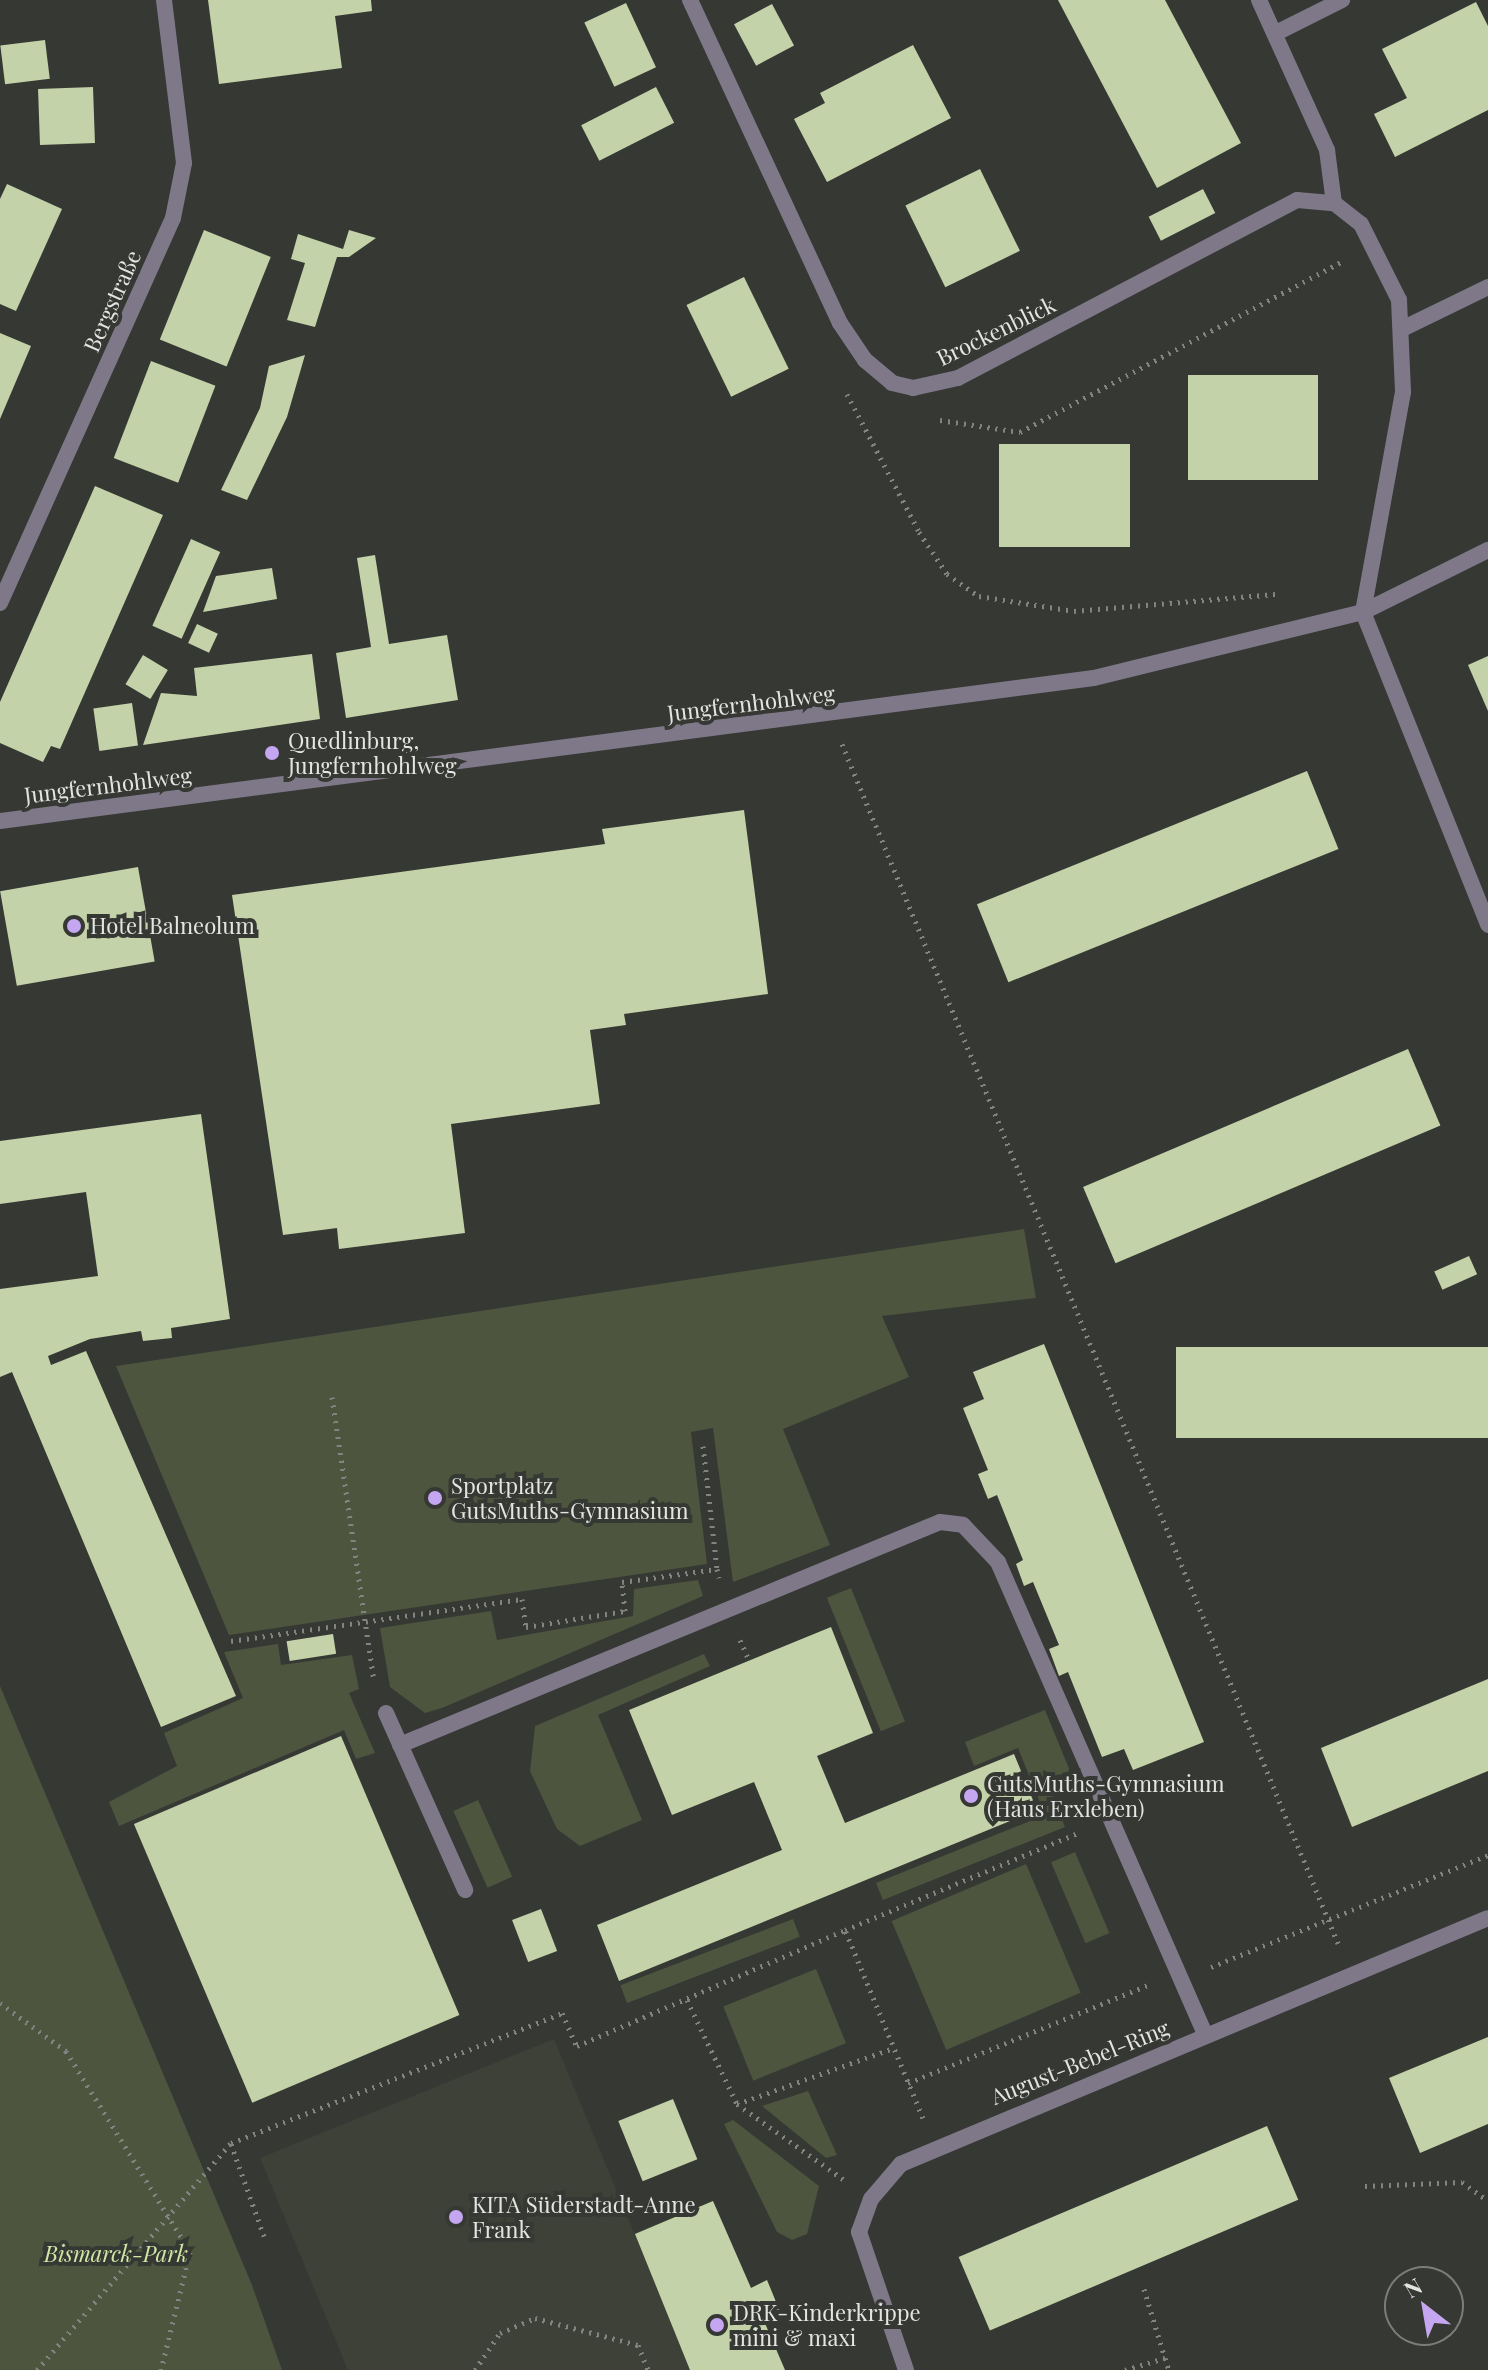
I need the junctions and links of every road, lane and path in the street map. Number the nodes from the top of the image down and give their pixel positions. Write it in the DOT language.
graph roads {
  1 [pos="164,0"];
  2 [pos="690,0"];
  3 [pos="1259,0"];
  4 [pos="1342,0"];
  5 [pos="1276,33"];
  6 [pos="1334,203"];
  7 [pos="1372,246"];
  8 [pos="1488,287"];
  9 [pos="1406,327"];
  10 [pos="841,383"];
  11 [pos="849,399"];
  12 [pos="864,403"];
  13 [pos="923,417"];
  14 [pos="1488,550"];
  15 [pos="1296,592"];
  16 [pos="0,603"];
  17 [pos="1363,612"];
  18 [pos="829,715"];
  19 [pos="0,821"];
  20 [pos="1488,925"];
  21 [pos="332,1397"];
  22 [pos="703,1446"];
  23 [pos="717,1569"];
  24 [pos="726,1610"];
  25 [pos="365,1622"];
  26 [pos="231,1641"];
  27 [pos="386,1713"];
  28 [pos="400,1745"];
  29 [pos="1111,1820"];
  30 [pos="465,1890"];
  31 [pos="1488,1918"];
  32 [pos="845,1930"];
  33 [pos="1351,1974"];
  34 [pos="687,2000"];
  35 [pos="0,2003"];
  36 [pos="1205,2034"];
  37 [pos="893,2048"];
  38 [pos="737,2104"];
  39 [pos="231,2143"];
  40 [pos="935,2147"];
  41 [pos="1365,2186"];
  42 [pos="871,2199"];
  43 [pos="1488,2201"];
  44 [pos="172,2220"];
  45 [pos="264,2236"];
  46 [pos="1144,2289"];
  47 [pos="1165,2358"];
  48 [pos="37,2370"];
  49 [pos="161,2370"];
  50 [pos="475,2370"];
  51 [pos="648,2370"];
  52 [pos="906,2370"];
  53 [pos="1125,2370"];
  54 [pos="1169,2370"];
  1 -- 16 [label="street, Bergstraße"];
  2 -- 6 [label="street, Brockenblick"];
  3 -- 5 [label="street"];
  4 -- 5 [label="street"];
  5 -- 6 [label="street"];
  6 -- 7 [label="street"];
  7 -- 9 [label="street"];
  7 -- 13 [label="path"];
  8 -- 9 [label="street"];
  9 -- 17 [label="street"];
  10 -- 11 [label="path"];
  11 -- 12 [label="path"];
  11 -- 15 [label="path"];
  14 -- 17 [label="street, Jungfernhohlweg"];
  17 -- 18 [label="street, Jungfernhohlweg"];
  17 -- 20 [label="street"];
  18 -- 19 [label="street, Jungfernhohlweg"];
  18 -- 33 [label="path"];
  21 -- 25 [label="path"];
  22 -- 23 [label="path"];
  23 -- 24 [label="path"];
  23 -- 25 [label="path"];
  24 -- 28 [label="street"];
  24 -- 29 [label="street"];
  25 -- 26 [label="path"];
  25 -- 27 [label="path"];
  27 -- 28 [label="street"];
  28 -- 30 [label="street"];
  29 -- 32 [label="path"];
  29 -- 36 [label="street"];
  31 -- 33 [label="street, August-Bebel-Ring"];
  32 -- 34 [label="path"];
  32 -- 37 [label="path"];
  33 -- 36 [label="street, August-Bebel-Ring"];
  34 -- 38 [label="path"];
  34 -- 39 [label="path"];
  35 -- 44 [label="path"];
  36 -- 40 [label="street, August-Bebel-Ring"];
  37 -- 38 [label="path"];
  37 -- 40 [label="path"];
  38 -- 42 [label="path"];
  39 -- 44 [label="path"];
  39 -- 45 [label="path"];
  40 -- 42 [label="street, August-Bebel-Ring"];
  41 -- 43 [label="path"];
  42 -- 52 [label="street, August-Bebel-Ring"];
  44 -- 48 [label="path"];
  44 -- 49 [label="path"];
  46 -- 47 [label="path"];
  47 -- 53 [label="path"];
  47 -- 54 [label="path"];
  50 -- 51 [label="path"];
}
